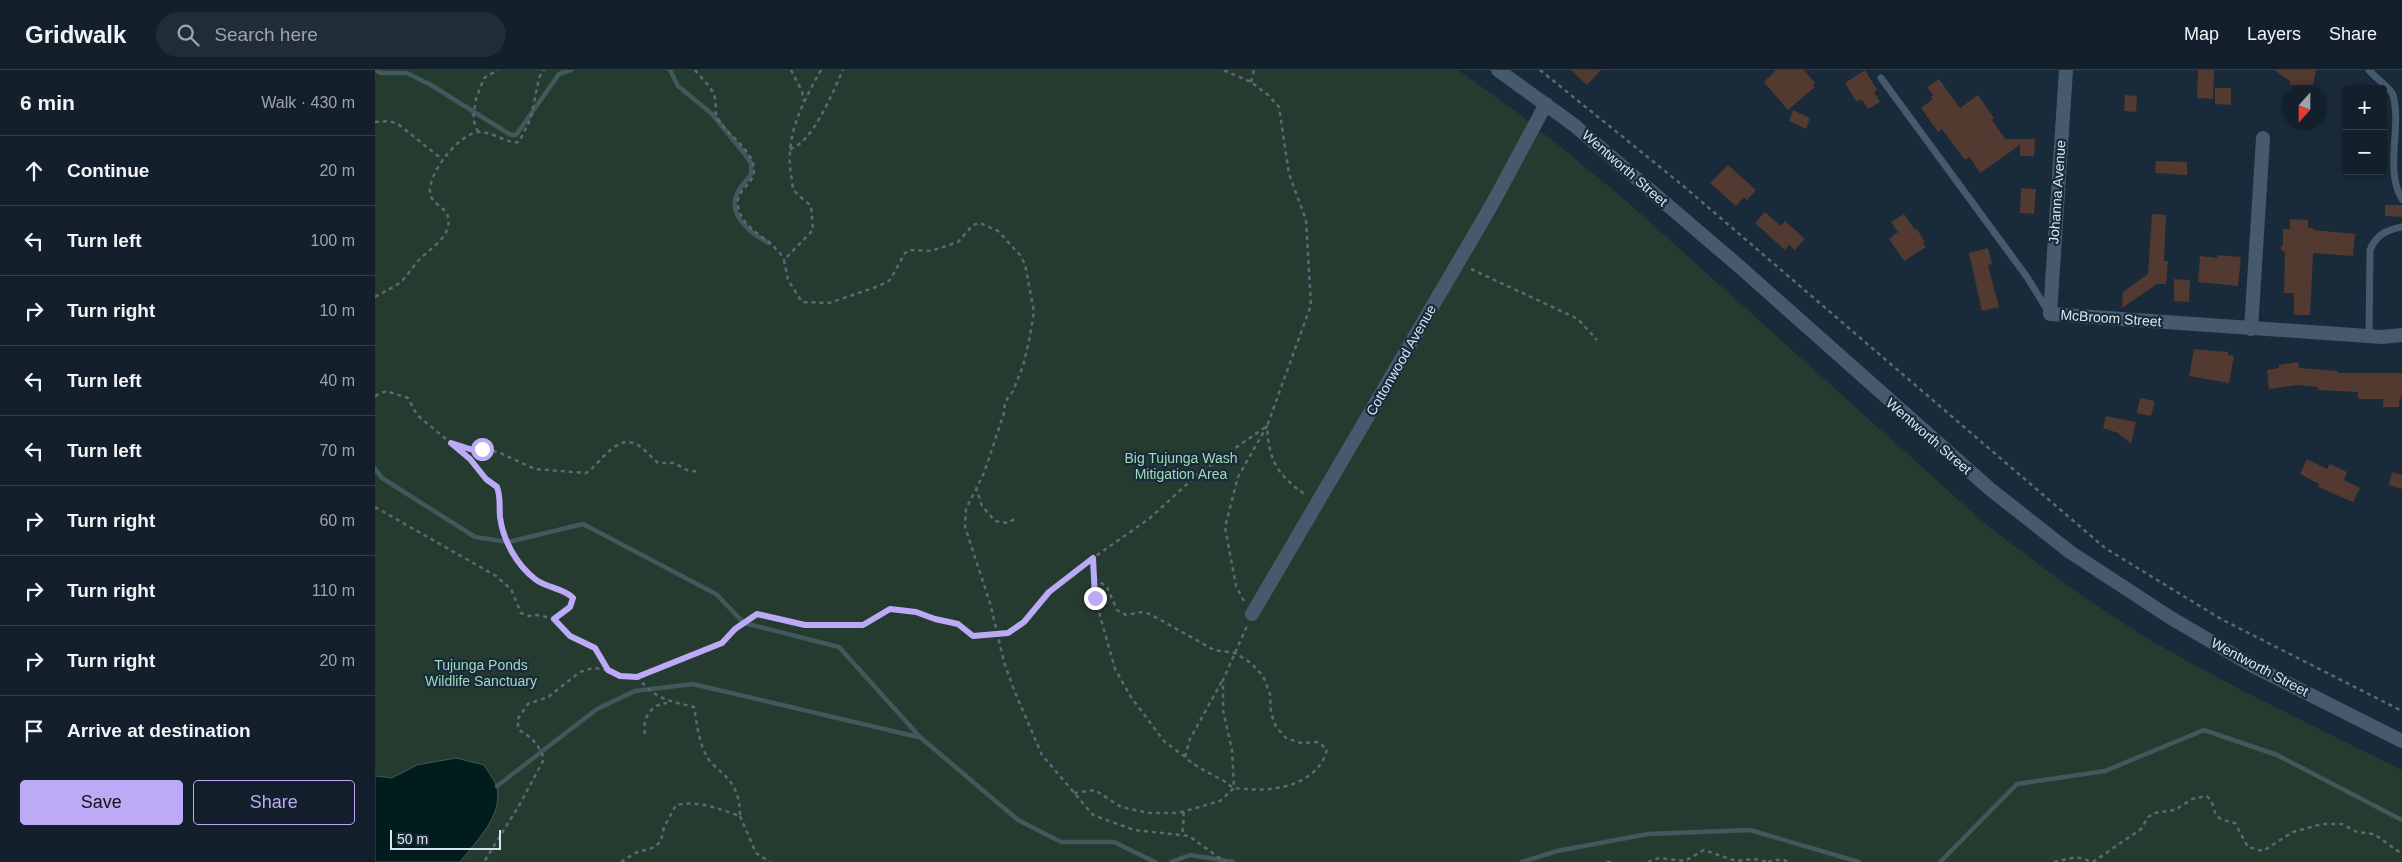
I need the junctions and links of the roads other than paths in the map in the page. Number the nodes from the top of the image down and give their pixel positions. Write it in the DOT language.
graph roads {
  1 [pos="1498,70"];
  2 [pos="2066,70"];
  3 [pos="2369,70"];
  4 [pos="1881,78"];
  5 [pos="1546,104"];
  6 [pos="2263,138"];
  7 [pos="2402,198"];
  8 [pos="2402,227"];
  9 [pos="2050,314"];
  10 [pos="2251,329"];
  11 [pos="2402,335"];
  12 [pos="2369,336"];
  13 [pos="1252,614"];
  14 [pos="2402,741"];
  1 -- 5 [label="street, Wentworth Street"];
  2 -- 9 [label="street, Johanna Avenue"];
  3 -- 7 [label="lane"];
  4 -- 9 [label="lane, McBroom Street"];
  5 -- 13 [label="street, Cottonwood Avenue"];
  5 -- 14 [label="street, Wentworth Street"];
  6 -- 10 [label="street"];
  8 -- 12 [label="lane"];
  9 -- 10 [label="street, McBroom Street"];
  10 -- 12 [label="street, McBroom Street"];
  11 -- 12 [label="street, McBroom Street"];
}
